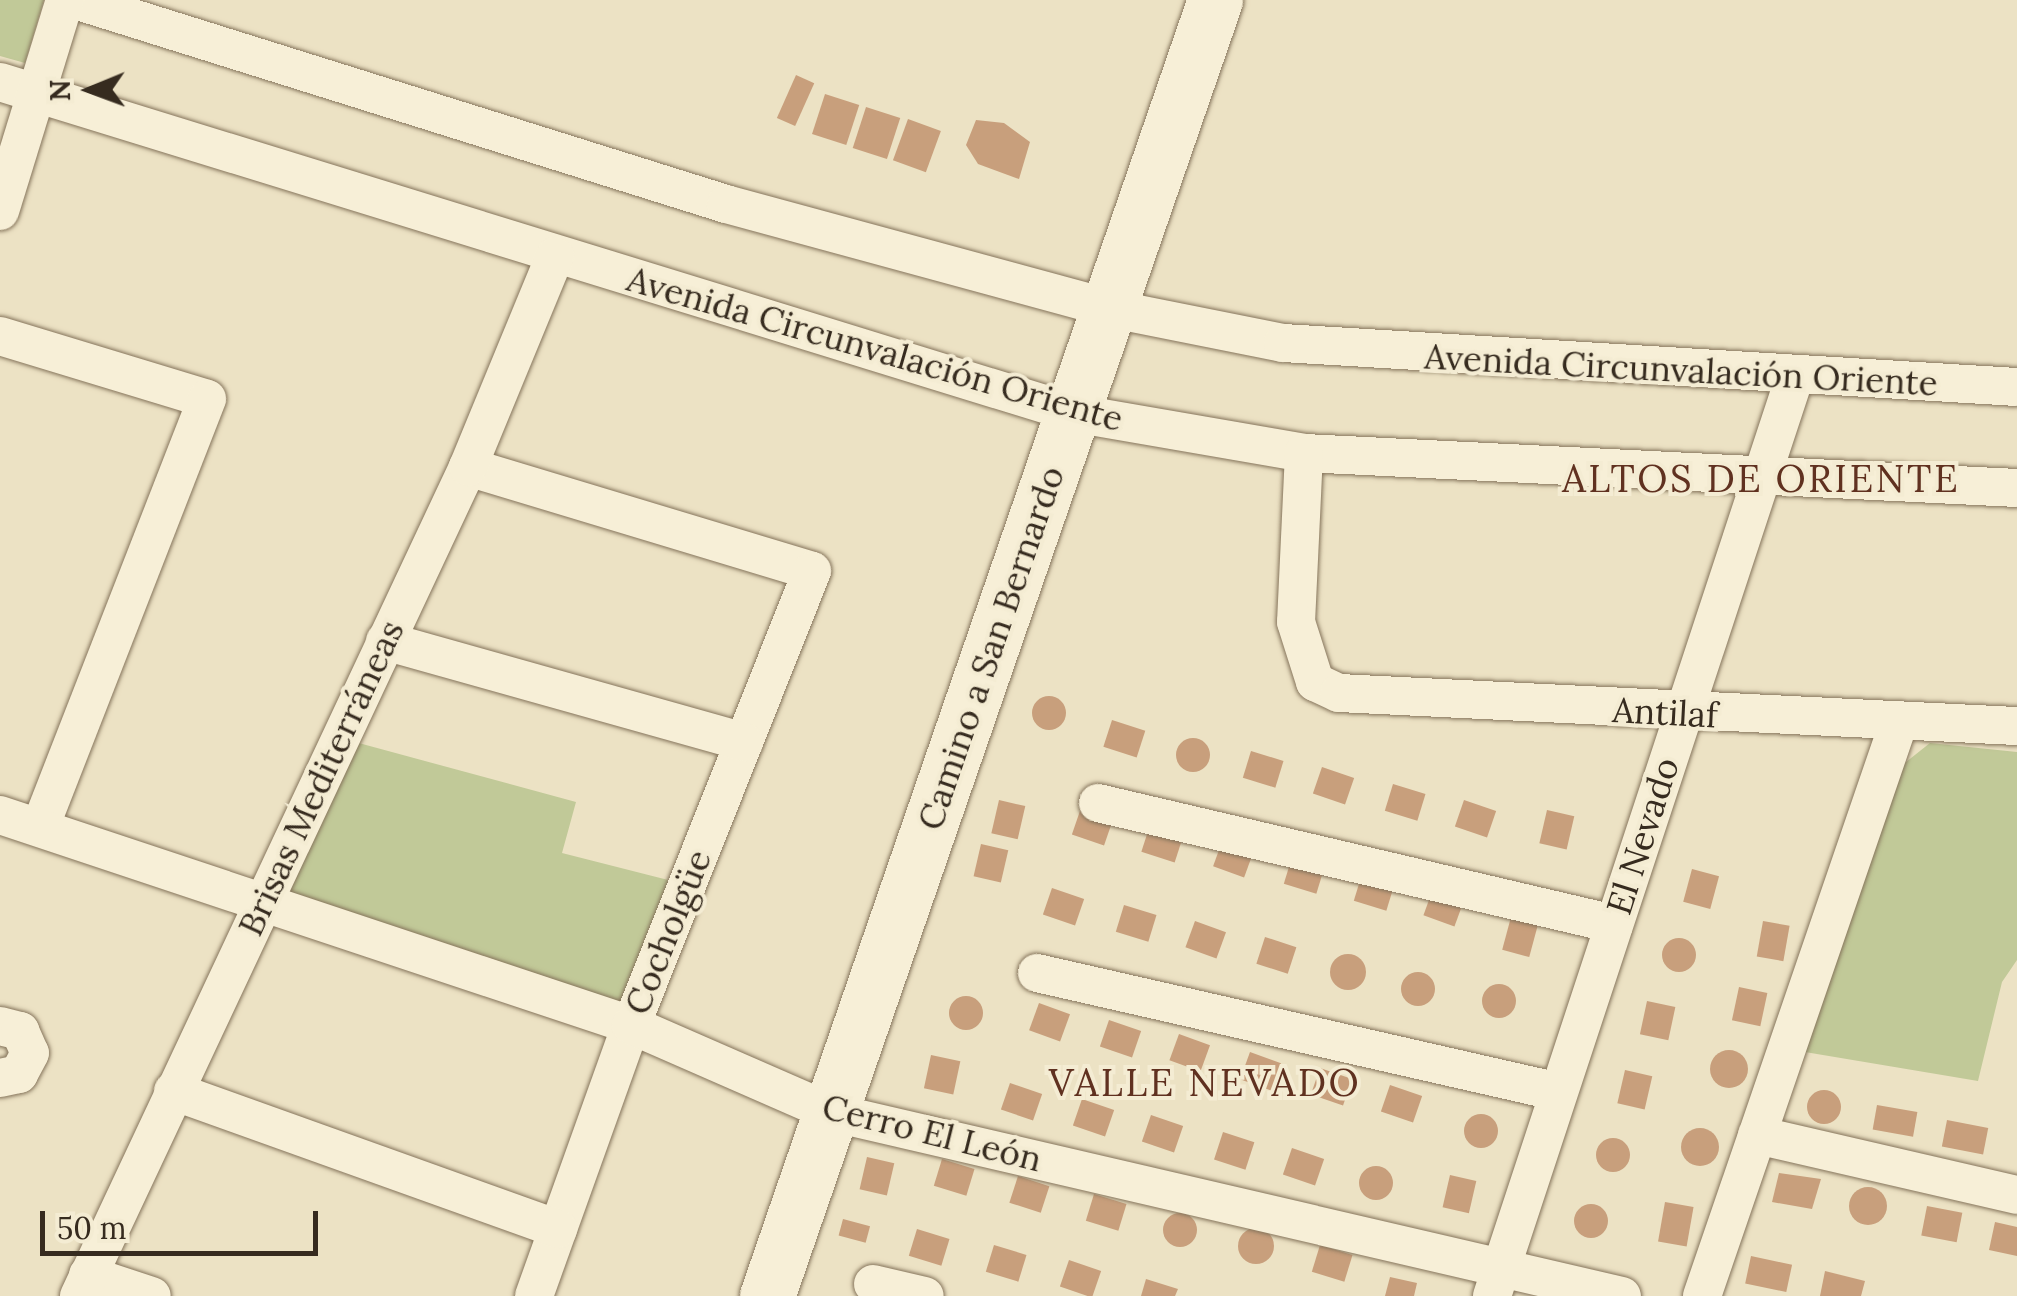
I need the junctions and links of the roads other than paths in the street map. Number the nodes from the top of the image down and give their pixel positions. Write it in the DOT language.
graph roads {
  1 [pos="65,0"];
  2 [pos="75,0"];
  3 [pos="1215,0"];
  4 [pos="0,82"];
  5 [pos="36,93"];
  6 [pos="0,212"];
  7 [pos="555,256"];
  8 [pos="1108,308"];
  9 [pos="0,336"];
  10 [pos="1795,376"];
  11 [pos="2017,387"];
  12 [pos="1072,413"];
  13 [pos="1304,453"];
  14 [pos="468,467"];
  15 [pos="1761,479"];
  16 [pos="2017,488"];
  17 [pos="385,641"];
  18 [pos="1684,715"];
  19 [pos="1899,722"];
  20 [pos="2017,726"];
  21 [pos="744,742"];
  22 [pos="1098,803"];
  23 [pos="0,816"];
  24 [pos="40,827"];
  25 [pos="262,905"];
  26 [pos="1614,924"];
  27 [pos="1037,973"];
  28 [pos="631,1025"];
  29 [pos="0,1026"];
  30 [pos="0,1078"];
  31 [pos="173,1091"];
  32 [pos="1559,1092"];
  33 [pos="830,1112"];
  34 [pos="1757,1135"];
  35 [pos="2017,1195"];
  36 [pos="558,1229"];
  37 [pos="1496,1282"];
  38 [pos="872,1284"];
  39 [pos="84,1286"];
  40 [pos="152,1296"];
  41 [pos="534,1296"];
  42 [pos="767,1296"];
  43 [pos="925,1296"];
  44 [pos="1622,1296"];
  45 [pos="1702,1296"];
  1 -- 5 [label="street"];
  2 -- 8 [label="street, Avenida Circunvalación Oriente"];
  3 -- 8 [label="street, Camino a San Bernardo"];
  4 -- 5 [label="street, Avenida Circunvalación Oriente"];
  5 -- 6 [label="street"];
  5 -- 7 [label="street, Avenida Circunvalación Oriente"];
  7 -- 12 [label="street, Avenida Circunvalación Oriente"];
  7 -- 14 [label="street, Brisas Mediterráneas"];
  8 -- 10 [label="street, Avenida Circunvalación Oriente"];
  8 -- 12 [label="street, Camino a San Bernardo"];
  9 -- 24 [label="street"];
  10 -- 11 [label="street, Avenida Circunvalación Oriente"];
  10 -- 15 [label="street, El Nevado"];
  12 -- 13 [label="street, Avenida Circunvalación Oriente"];
  12 -- 33 [label="street, Camino a San Bernardo"];
  13 -- 15 [label="street, Avenida Circunvalación Oriente"];
  13 -- 18 [label="street, Antilaf"];
  14 -- 17 [label="street, Brisas Mediterráneas"];
  14 -- 21 [label="street, Cocholgüe"];
  15 -- 16 [label="street, Avenida Circunvalación Oriente"];
  15 -- 18 [label="street, El Nevado"];
  17 -- 21 [label="street"];
  17 -- 25 [label="street, Brisas Mediterráneas"];
  18 -- 19 [label="street, Antilaf"];
  18 -- 26 [label="street, El Nevado"];
  19 -- 20 [label="street, Antilaf"];
  19 -- 34 [label="street"];
  21 -- 28 [label="street, Cocholgüe"];
  22 -- 26 [label="street"];
  23 -- 24 [label="street, Cerro El León"];
  24 -- 25 [label="street, Cerro El León"];
  25 -- 28 [label="street, Cerro El León"];
  25 -- 31 [label="street, Brisas Mediterráneas"];
  26 -- 32 [label="street, El Nevado"];
  27 -- 32 [label="street"];
  28 -- 33 [label="street, Cerro El León"];
  28 -- 36 [label="street, Cocholgüe"];
  29 -- 30 [label="street"];
  31 -- 36 [label="street"];
  31 -- 39 [label="street, Brisas Mediterráneas"];
  32 -- 37 [label="street, El Nevado"];
  33 -- 37 [label="street, Cerro El León"];
  33 -- 42 [label="street, Camino a San Bernardo"];
  34 -- 35 [label="street"];
  34 -- 45 [label="street"];
  36 -- 41 [label="street, Cocholgüe"];
  37 -- 44 [label="street, Cerro El León"];
  38 -- 43 [label="street"];
  39 -- 40 [label="street"];
}
